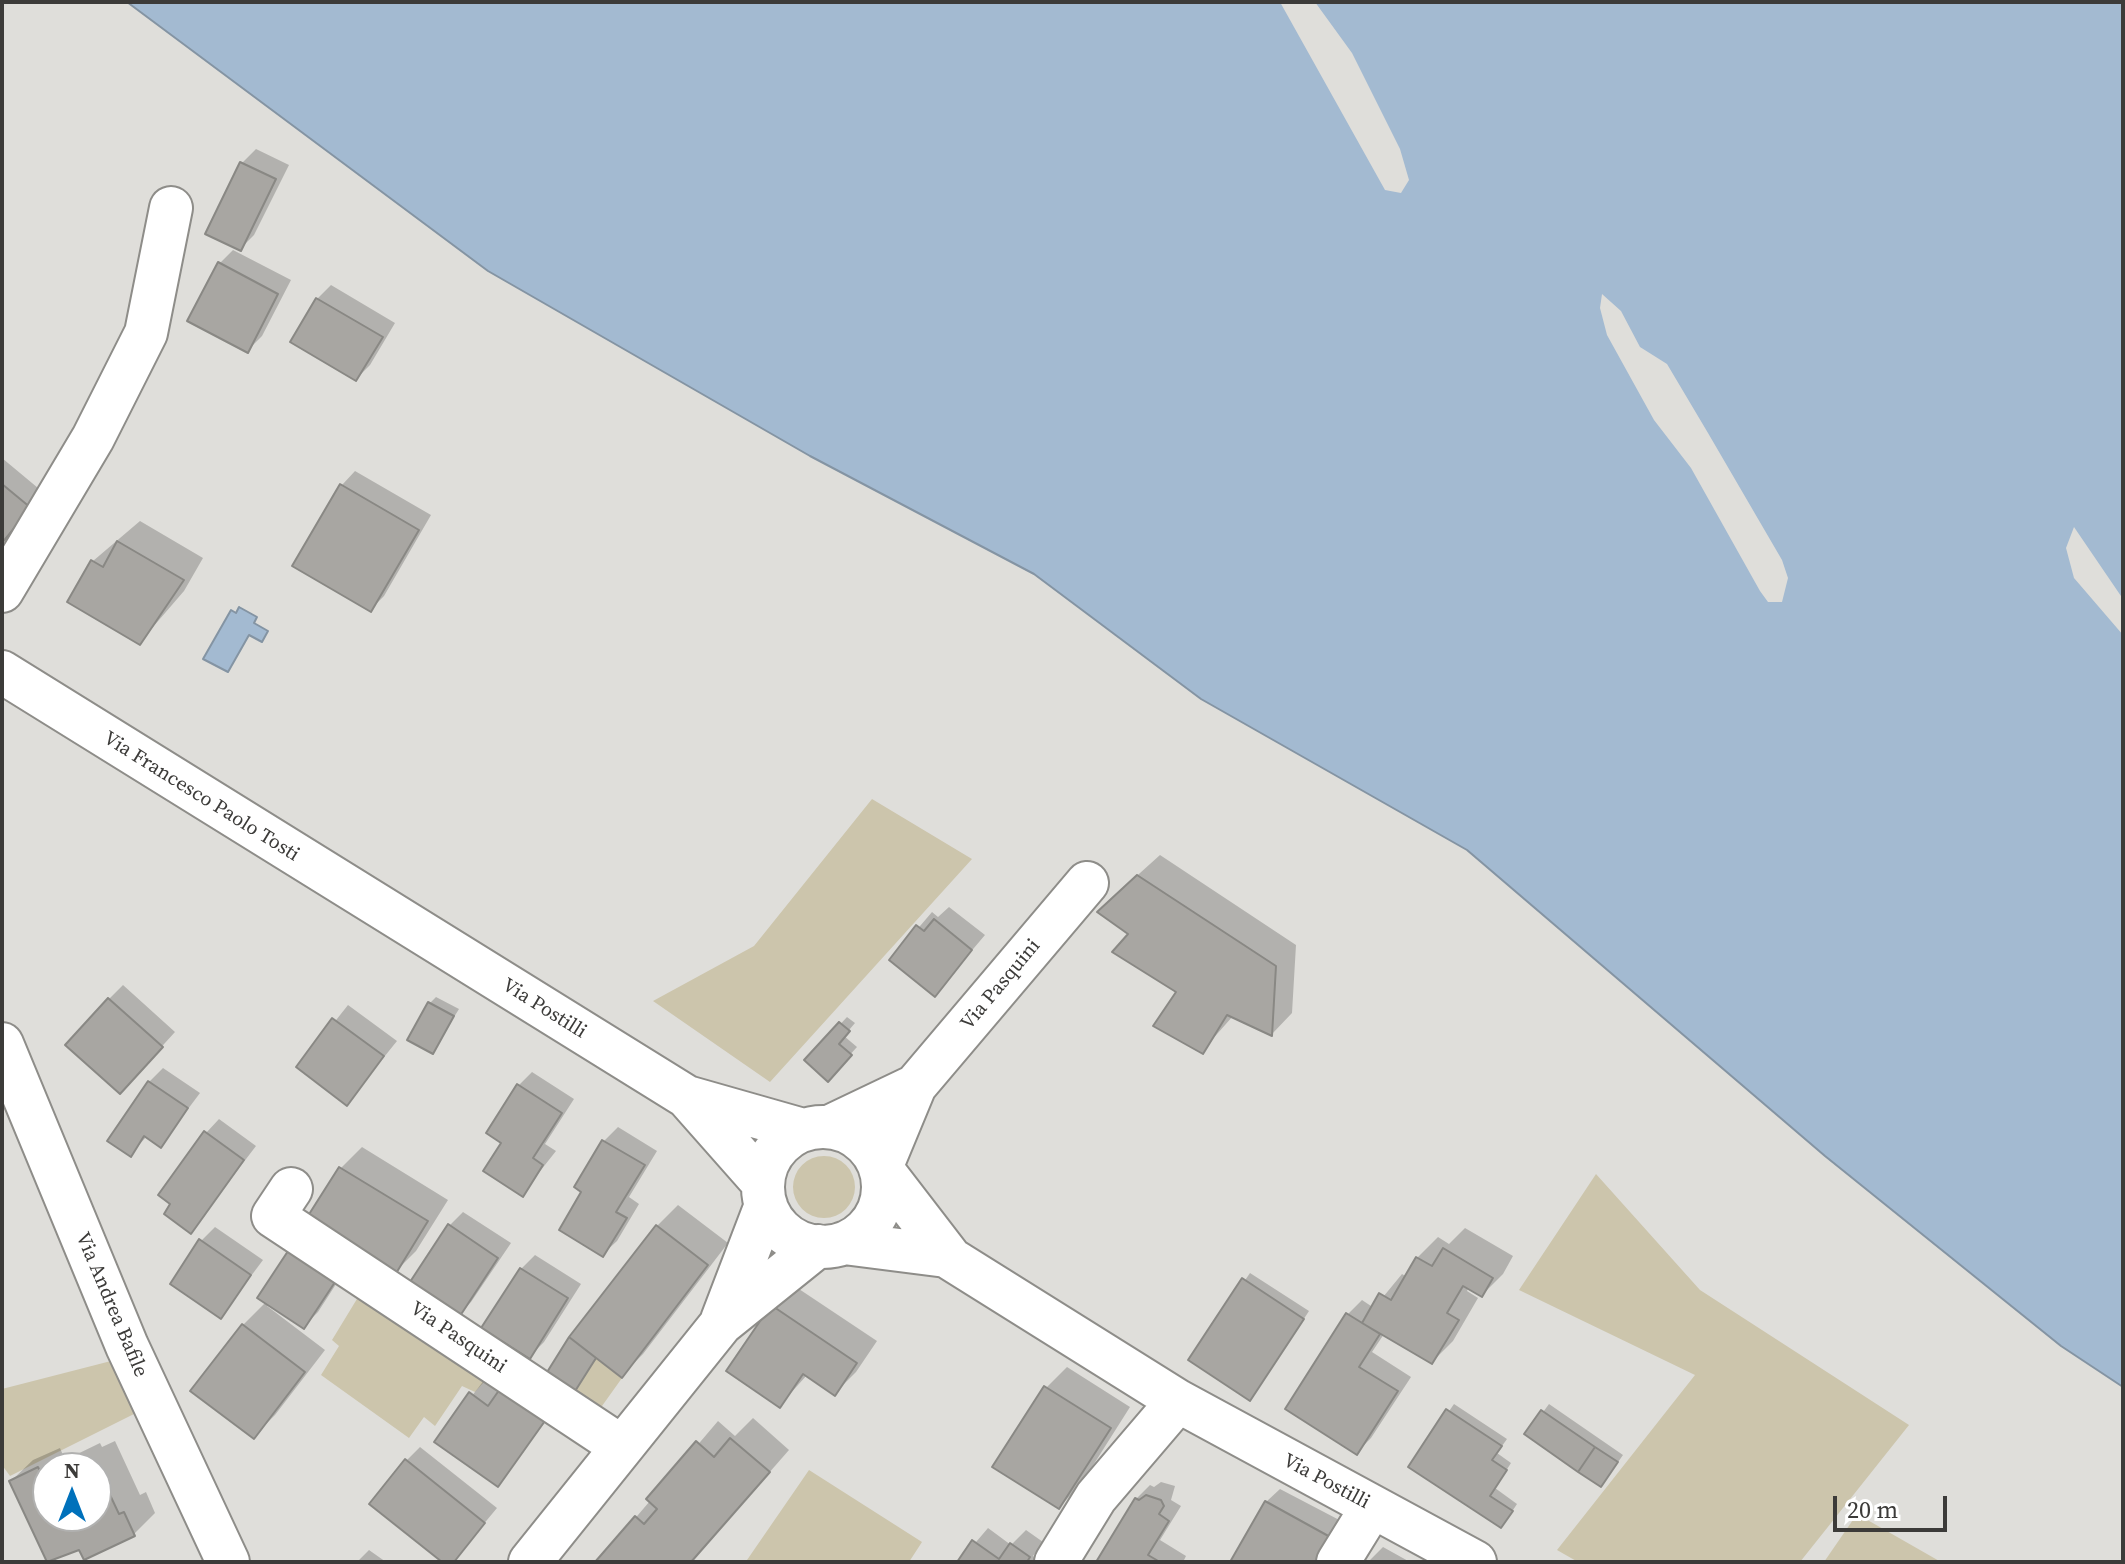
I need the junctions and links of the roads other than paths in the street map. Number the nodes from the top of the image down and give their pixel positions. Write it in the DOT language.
graph roads {
  1 [pos="171,208"];
  2 [pos="2,591"];
  3 [pos="2,672"];
  4 [pos="1087,883"];
  5 [pos="401,920"];
  6 [pos="2,1044"];
  7 [pos="915,1086"];
  8 [pos="687,1097"];
  9 [pos="816,1129"];
  10 [pos="881,1168"];
  11 [pos="765,1194"];
  12 [pos="292,1209"];
  13 [pos="831,1245"];
  14 [pos="946,1256"];
  15 [pos="721,1324"];
  16 [pos="1178,1401"];
  17 [pos="622,1447"];
  18 [pos="1372,1507"];
  19 [pos="228,1562"];
  20 [pos="530,1562"];
  21 [pos="1056,1562"];
  22 [pos="1338,1562"];
  23 [pos="1475,1562"];
  1 -- 2 [label="street"];
  3 -- 5 [label="street, Via Francesco Paolo Tosti"];
  4 -- 7 [label="street, Via Pasquini"];
  5 -- 8 [label="street, Via Postilli"];
  6 -- 19 [label="street, Via Andrea Bafile"];
  7 -- 9 [label="street, Via Pasquini"];
  7 -- 10 [label="street, Via Pasquini"];
  8 -- 9 [label="street, Via Postilli"];
  8 -- 11 [label="street, Via Postilli"];
  9 -- 10 [label="street"];
  9 -- 11 [label="street"];
  10 -- 13 [label="street"];
  10 -- 14 [label="street, Via Postilli"];
  11 -- 13 [label="street"];
  11 -- 15 [label="street"];
  12 -- 17 [label="street, Via Pasquini"];
  13 -- 14 [label="street, Via Postilli"];
  13 -- 15 [label="street"];
  14 -- 16 [label="street, Via Postilli"];
  15 -- 17 [label="street"];
  16 -- 18 [label="street, Via Postilli"];
  16 -- 21 [label="street"];
  17 -- 20 [label="street"];
  18 -- 22 [label="street"];
  18 -- 23 [label="street, Via Postilli"];
}
